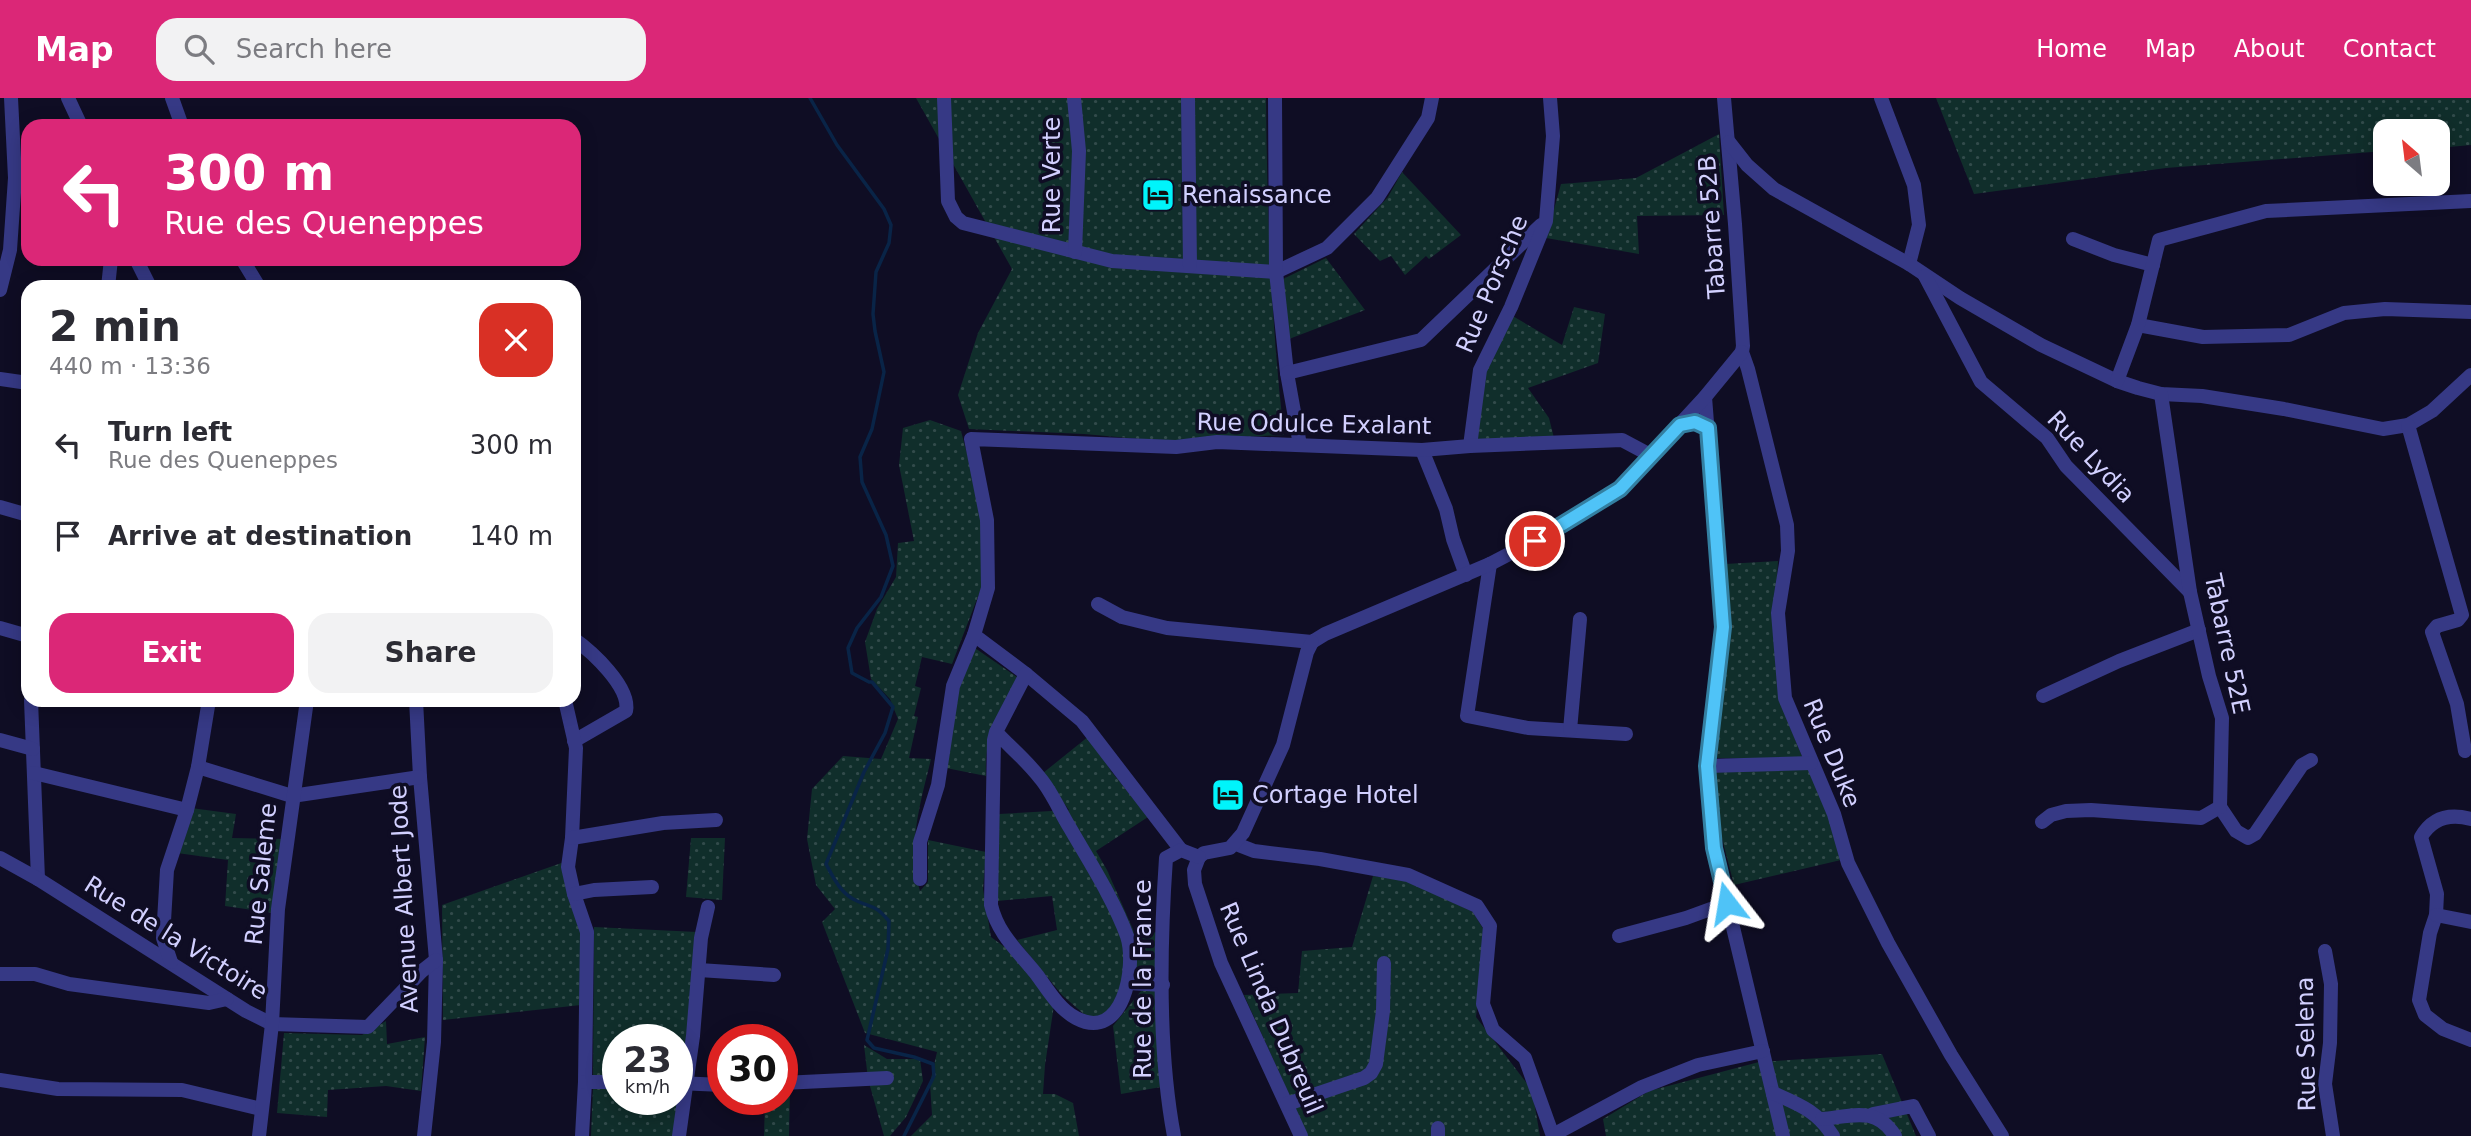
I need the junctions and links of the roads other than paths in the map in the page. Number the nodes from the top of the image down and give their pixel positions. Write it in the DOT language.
graph roads {
  1 [pos="10,98"];
  2 [pos="68,98"];
  3 [pos="172,98"];
  4 [pos="944,98"];
  5 [pos="1074,98"];
  6 [pos="1188,98"];
  7 [pos="1275,98"];
  8 [pos="1432,98"];
  9 [pos="1550,98"];
  10 [pos="1724,98"];
  11 [pos="1881,98"];
  12 [pos="77,119"];
  13 [pos="180,119"];
  14 [pos="1728,141"];
  15 [pos="2471,201"];
  16 [pos="1546,221"];
  17 [pos="2073,239"];
  18 [pos="1075,252"];
  19 [pos="1909,264"];
  20 [pos="2153,265"];
  21 [pos="1190,266"];
  22 [pos="1276,272"];
  23 [pos="1925,275"];
  24 [pos="0,290"];
  25 [pos="2471,312"];
  26 [pos="2138,325"];
  27 [pos="1742,352"];
  28 [pos="1287,373"];
  29 [pos="2471,375"];
  30 [pos="0,379"];
  31 [pos="2116,381"];
  32 [pos="21,382"];
  33 [pos="2161,394"];
  34 [pos="1705,397"];
  35 [pos="1680,425"];
  36 [pos="2408,425"];
  37 [pos="1708,428"];
  38 [pos="1300,445"];
  39 [pos="1470,446"];
  40 [pos="1422,450"];
  41 [pos="1652,456"];
  42 [pos="0,507"];
  43 [pos="21,513"];
  44 [pos="1490,564"];
  45 [pos="1466,575"];
  46 [pos="2190,592"];
  47 [pos="1098,604"];
  48 [pos="1580,619"];
  49 [pos="0,628"];
  50 [pos="2199,630"];
  51 [pos="21,634"];
  52 [pos="974,635"];
  53 [pos="1312,642"];
  54 [pos="581,644"];
  55 [pos="1026,674"];
  56 [pos="2042,696"];
  57 [pos="31,707"];
  58 [pos="208,707"];
  59 [pos="306,707"];
  60 [pos="416,707"];
  61 [pos="567,707"];
  62 [pos="1570,730"];
  63 [pos="996,732"];
  64 [pos="1626,734"];
  65 [pos="0,740"];
  66 [pos="574,741"];
  67 [pos="33,749"];
  68 [pos="2465,751"];
  69 [pos="2311,760"];
  70 [pos="1811,763"];
  71 [pos="1707,766"];
  72 [pos="198,768"];
  73 [pos="34,773"];
  74 [pos="420,777"];
  75 [pos="292,796"];
  76 [pos="2220,807"];
  77 [pos="187,810"];
  78 [pos="2471,818"];
  79 [pos="716,820"];
  80 [pos="2042,822"];
  81 [pos="572,838"];
  82 [pos="1236,844"];
  83 [pos="1181,850"];
  84 [pos="0,858"];
  85 [pos="1199,858"];
  86 [pos="38,878"];
  87 [pos="920,879"];
  88 [pos="652,887"];
  89 [pos="574,894"];
  90 [pos="1727,903"];
  91 [pos="708,908"];
  92 [pos="2436,915"];
  93 [pos="2471,922"];
  94 [pos="1619,936"];
  95 [pos="2325,951"];
  96 [pos="436,960"];
  97 [pos="171,962"];
  98 [pos="1384,963"];
  99 [pos="699,970"];
  100 [pos="0,974"];
  101 [pos="774,975"];
  102 [pos="1129,983"];
  103 [pos="1163,985"];
  104 [pos="228,999"];
  105 [pos="272,1024"];
  106 [pos="693,1036"];
  107 [pos="2471,1040"];
  108 [pos="1763,1051"];
  109 [pos="887,1078"];
  110 [pos="0,1080"];
  111 [pos="602,1082"];
  112 [pos="798,1082"];
  113 [pos="585,1083"];
  114 [pos="1773,1093"];
  115 [pos="1287,1104"];
  116 [pos="261,1109"];
  117 [pos="1872,1114"];
  118 [pos="680,1115"];
  119 [pos="1822,1119"];
  120 [pos="259,1136"];
  121 [pos="425,1136"];
  122 [pos="582,1136"];
  123 [pos="679,1136"];
  124 [pos="1174,1136"];
  125 [pos="1301,1136"];
  126 [pos="1553,1136"];
  127 [pos="1783,1136"];
  128 [pos="1833,1136"];
  129 [pos="1895,1136"];
  130 [pos="1929,1136"];
  131 [pos="2002,1136"];
  132 [pos="2333,1136"];
  1 -- 24 [label="street"];
  2 -- 12 [label="street"];
  3 -- 13 [label="street"];
  4 -- 18 [label="street"];
  5 -- 18 [label="street, Rue Verte"];
  6 -- 21 [label="street"];
  7 -- 22 [label="street"];
  8 -- 22 [label="street"];
  9 -- 16 [label="street, Rue Porsche"];
  10 -- 14 [label="street, Tabarre 52B"];
  11 -- 19 [label="street"];
  14 -- 19 [label="street"];
  14 -- 27 [label="street, Tabarre 52B"];
  15 -- 20 [label="street"];
  16 -- 28 [label="street"];
  16 -- 39 [label="street, Rue Porsche"];
  17 -- 20 [label="street"];
  18 -- 21 [label="street"];
  19 -- 23 [label="street"];
  20 -- 26 [label="street"];
  21 -- 22 [label="street"];
  22 -- 28 [label="street"];
  23 -- 31 [label="street"];
  23 -- 46 [label="street, Rue Lydia"];
  25 -- 26 [label="street"];
  26 -- 31 [label="street"];
  27 -- 34 [label="street"];
  27 -- 70 [label="street, Rue Duke"];
  28 -- 38 [label="street"];
  29 -- 36 [label="street"];
  30 -- 32 [label="street"];
  31 -- 33 [label="street"];
  33 -- 36 [label="street"];
  33 -- 46 [label="street, Tabarre 52E"];
  34 -- 35 [label="street"];
  34 -- 37 [label="street"];
  35 -- 37 [label="street"];
  35 -- 41 [label="street"];
  36 -- 68 [label="street"];
  37 -- 71 [label="street"];
  38 -- 40 [label="street, Rue Odulce Exalant"];
  38 -- 52 [label="street, Rue Odulce Exalant"];
  39 -- 40 [label="street, Rue Odulce Exalant"];
  39 -- 41 [label="street, Rue Odulce Exalant"];
  40 -- 45 [label="street"];
  41 -- 44 [label="street"];
  42 -- 43 [label="street"];
  44 -- 45 [label="street"];
  44 -- 62 [label="street"];
  45 -- 53 [label="street"];
  46 -- 50 [label="street, Tabarre 52E"];
  47 -- 53 [label="street"];
  48 -- 62 [label="street"];
  49 -- 51 [label="street"];
  50 -- 56 [label="street"];
  50 -- 76 [label="street, Tabarre 52E"];
  52 -- 55 [label="street"];
  52 -- 87 [label="street"];
  53 -- 82 [label="street"];
  54 -- 66 [label="street"];
  55 -- 63 [label="street"];
  55 -- 83 [label="street"];
  57 -- 67 [label="street"];
  58 -- 72 [label="street"];
  59 -- 75 [label="street, Rue Saleme"];
  60 -- 74 [label="street, Avenue Albert Jode"];
  61 -- 66 [label="street"];
  62 -- 64 [label="street"];
  63 -- 102 [label="street"];
  63 -- 102 [label="street"];
  65 -- 67 [label="street"];
  66 -- 81 [label="street"];
  67 -- 73 [label="street"];
  69 -- 76 [label="street"];
  70 -- 71 [label="street"];
  70 -- 131 [label="street, Rue Duke"];
  71 -- 90 [label="street"];
  72 -- 75 [label="street"];
  72 -- 77 [label="street"];
  73 -- 77 [label="street"];
  73 -- 86 [label="street"];
  74 -- 75 [label="street"];
  74 -- 96 [label="street, Avenue Albert Jode"];
  75 -- 105 [label="street, Rue Saleme"];
  76 -- 80 [label="street"];
  77 -- 97 [label="street"];
  78 -- 92 [label="street"];
  79 -- 81 [label="street"];
  81 -- 89 [label="street"];
  82 -- 85 [label="street"];
  82 -- 126 [label="street"];
  83 -- 85 [label="street"];
  83 -- 103 [label="street, Rue de la France"];
  84 -- 86 [label="street, Rue de la Victoire"];
  85 -- 115 [label="street, Rue Linda Dubreuil"];
  86 -- 97 [label="street, Rue de la Victoire"];
  88 -- 89 [label="street"];
  89 -- 113 [label="street"];
  90 -- 94 [label="street"];
  90 -- 108 [label="street"];
  91 -- 99 [label="street"];
  92 -- 93 [label="street"];
  92 -- 107 [label="street"];
  95 -- 132 [label="street, Rue Selena"];
  96 -- 105 [label="street, Rue de la Victoire"];
  96 -- 121 [label="street, Avenue Albert Jode"];
  97 -- 104 [label="street, Rue de la Victoire"];
  98 -- 115 [label="street"];
  99 -- 101 [label="street"];
  99 -- 106 [label="street"];
  100 -- 104 [label="street"];
  102 -- 103 [label="street"];
  103 -- 124 [label="street, Rue de la France"];
  104 -- 105 [label="street, Rue de la Victoire"];
  105 -- 116 [label="street, Rue Saleme"];
  108 -- 114 [label="street"];
  108 -- 126 [label="street"];
  109 -- 112 [label="street"];
  110 -- 116 [label="street"];
  111 -- 113 [label="street"];
  113 -- 122 [label="street"];
  114 -- 119 [label="street"];
  114 -- 127 [label="street"];
  115 -- 125 [label="street, Rue Linda Dubreuil"];
  116 -- 120 [label="street, Rue Saleme"];
  117 -- 119 [label="street"];
  117 -- 129 [label="street"];
  117 -- 130 [label="street"];
  118 -- 123 [label="street"];
  119 -- 128 [label="street"];
}
